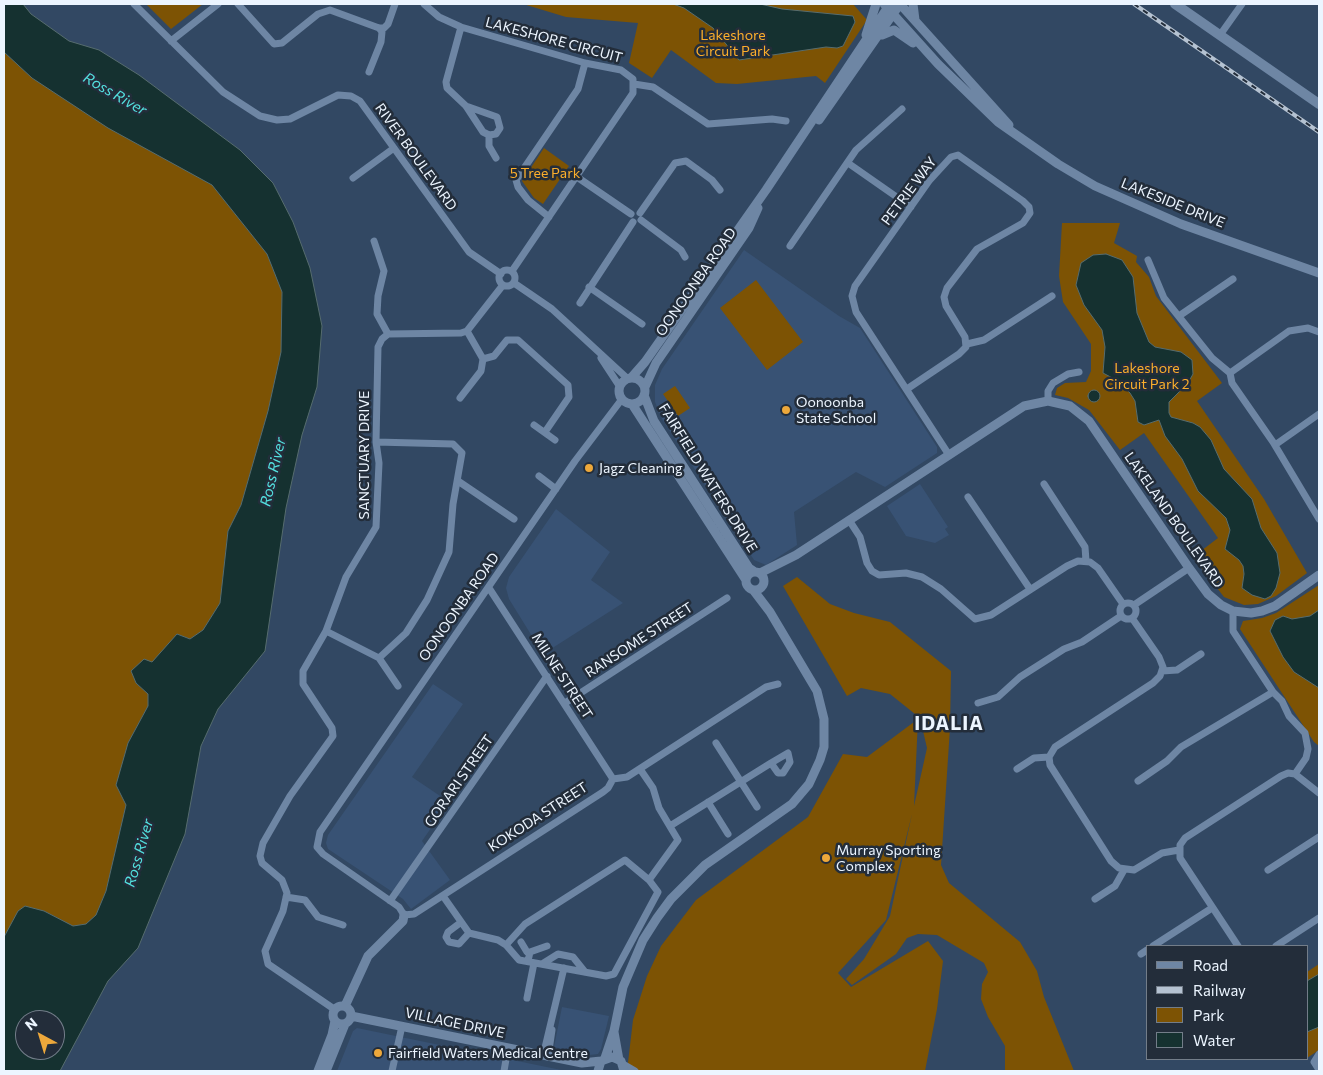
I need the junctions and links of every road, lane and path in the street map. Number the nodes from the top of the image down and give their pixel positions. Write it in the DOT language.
graph roads {
  1 [pos="134,4"];
  2 [pos="218,4"];
  3 [pos="238,4"];
  4 [pos="396,4"];
  5 [pos="424,4"];
  6 [pos="876,4"];
  7 [pos="900,4"];
  8 [pos="912,4"];
  9 [pos="1175,4"];
  10 [pos="1242,4"];
  11 [pos="889,7"];
  12 [pos="916,22"];
  13 [pos="460,27"];
  14 [pos="379,28"];
  15 [pos="1220,35"];
  16 [pos="876,41"];
  17 [pos="171,42"];
  18 [pos="852,62"];
  19 [pos="585,63"];
  20 [pos="938,64"];
  21 [pos="369,72"];
  22 [pos="634,84"];
  23 [pos="1319,104"];
  24 [pos="466,106"];
  25 [pos="902,109"];
  26 [pos="786,121"];
  27 [pos="489,135"];
  28 [pos="1025,141"];
  29 [pos="394,148"];
  30 [pos="496,158"];
  31 [pos="784,163"];
  32 [pos="848,163"];
  33 [pos="353,178"];
  34 [pos="577,178"];
  35 [pos="720,190"];
  36 [pos="766,190"];
  37 [pos="911,207"];
  38 [pos="631,214"];
  39 [pos="641,216"];
  40 [pos="549,217"];
  41 [pos="633,222"];
  42 [pos="374,241"];
  43 [pos="790,246"];
  44 [pos="685,257"];
  45 [pos="1148,260"];
  46 [pos="512,272"];
  47 [pos="1319,273"];
  48 [pos="501,274"];
  49 [pos="1233,279"];
  50 [pos="514,283"];
  51 [pos="503,285"];
  52 [pos="589,287"];
  53 [pos="1052,296"];
  54 [pos="580,303"];
  55 [pos="1179,316"];
  56 [pos="642,324"];
  57 [pos="467,331"];
  58 [pos="1319,332"];
  59 [pos="388,334"];
  60 [pos="967,344"];
  61 [pos="596,351"];
  62 [pos="483,359"];
  63 [pos="1080,372"];
  64 [pos="1230,372"];
  65 [pos="630,378"];
  66 [pos="620,387"];
  67 [pos="907,389"];
  68 [pos="644,391"];
  69 [pos="460,398"];
  70 [pos="622,399"];
  71 [pos="1048,401"];
  72 [pos="632,404"];
  73 [pos="1319,414"];
  74 [pos="534,425"];
  75 [pos="545,432"];
  76 [pos="555,440"];
  77 [pos="376,442"];
  78 [pos="1275,445"];
  79 [pos="949,455"];
  80 [pos="539,476"];
  81 [pos="458,481"];
  82 [pos="1044,484"];
  83 [pos="556,489"];
  84 [pos="968,497"];
  85 [pos="1317,509"];
  86 [pos="514,519"];
  87 [pos="1319,519"];
  88 [pos="849,520"];
  89 [pos="1086,561"];
  90 [pos="1189,568"];
  91 [pos="1319,575"];
  92 [pos="761,578"];
  93 [pos="746,580"];
  94 [pos="489,588"];
  95 [pos="1030,590"];
  96 [pos="754,591"];
  97 [pos="727,598"];
  98 [pos="1123,604"];
  99 [pos="1134,605"];
  100 [pos="1233,611"];
  101 [pos="770,612"];
  102 [pos="1121,616"];
  103 [pos="1132,618"];
  104 [pos="326,631"];
  105 [pos="1201,654"];
  106 [pos="379,658"];
  107 [pos="1162,672"];
  108 [pos="547,676"];
  109 [pos="778,684"];
  110 [pos="398,686"];
  111 [pos="1273,692"];
  112 [pos="565,703"];
  113 [pos="978,703"];
  114 [pos="716,743"];
  115 [pos="1049,757"];
  116 [pos="771,763"];
  117 [pos="640,769"];
  118 [pos="1017,769"];
  119 [pos="1295,774"];
  120 [pos="613,779"];
  121 [pos="1138,781"];
  122 [pos="741,782"];
  123 [pos="1319,793"];
  124 [pos="708,802"];
  125 [pos="757,807"];
  126 [pos="670,826"];
  127 [pos="728,834"];
  128 [pos="1319,837"];
  129 [pos="1179,850"];
  130 [pos="1124,870"];
  131 [pos="1268,870"];
  132 [pos="649,880"];
  133 [pos="443,896"];
  134 [pos="286,897"];
  135 [pos="1094,899"];
  136 [pos="390,901"];
  137 [pos="1212,908"];
  138 [pos="404,915"];
  139 [pos="1319,918"];
  140 [pos="460,923"];
  141 [pos="343,925"];
  142 [pos="469,933"];
  143 [pos="521,942"];
  144 [pos="506,945"];
  145 [pos="1155,945"];
  146 [pos="1237,945"];
  147 [pos="1278,945"];
  148 [pos="547,946"];
  149 [pos="530,952"];
  150 [pos="531,962"];
  151 [pos="542,964"];
  152 [pos="564,968"];
  153 [pos="585,972"];
  154 [pos="527,998"];
  155 [pos="345,1006"];
  156 [pos="334,1009"];
  157 [pos="348,1020"];
  158 [pos="335,1021"];
  159 [pos="402,1026"];
  160 [pos="614,1032"];
  161 [pos="508,1048"];
  162 [pos="1319,1054"];
  163 [pos="545,1056"];
  164 [pos="603,1060"];
  165 [pos="582,1063"];
  166 [pos="622,1065"];
  167 [pos="1319,1070"];
  168 [pos="324,1071"];
  169 [pos="392,1071"];
  170 [pos="504,1071"];
  171 [pos="596,1071"];
  172 [pos="635,1071"];
  1 -- 17 [label="street, RIVER BOULEVARD"];
  2 -- 17 [label="street"];
  3 -- 14 [label="street"];
  4 -- 14 [label="street"];
  5 -- 13 [label="street, LAKESHORE CIRCUIT"];
  6 -- 18 [label="street"];
  7 -- 11 [label="street, OONOONBA ROAD"];
  7 -- 12 [label="street, LAKESIDE DRIVE"];
  8 -- 12 [label="street"];
  9 -- 15 [label="main road"];
  10 -- 15 [label="street"];
  11 -- 16 [label="street, OONOONBA ROAD"];
  11 -- 18 [label="street, OONOONBA ROAD"];
  11 -- 20 [label="street, LAKESIDE DRIVE"];
  12 -- 28 [label="street, LAKESIDE DRIVE"];
  13 -- 19 [label="street, LAKESHORE CIRCUIT"];
  13 -- 24 [label="street"];
  14 -- 21 [label="street"];
  15 -- 23 [label="main road"];
  16 -- 20 [label="street"];
  16 -- 31 [label="street, OONOONBA ROAD"];
  17 -- 29 [label="street, RIVER BOULEVARD"];
  18 -- 31 [label="street, OONOONBA ROAD"];
  19 -- 22 [label="street, LAKESHORE CIRCUIT"];
  19 -- 40 [label="street"];
  20 -- 28 [label="street, LAKESIDE DRIVE"];
  22 -- 26 [label="street"];
  22 -- 34 [label="street"];
  24 -- 27 [label="street"];
  24 -- 27 [label="street"];
  25 -- 32 [label="street"];
  27 -- 30 [label="street"];
  28 -- 47 [label="street, LAKESIDE DRIVE"];
  29 -- 33 [label="street"];
  29 -- 48 [label="street, RIVER BOULEVARD"];
  31 -- 36 [label="street, OONOONBA ROAD"];
  32 -- 37 [label="street"];
  32 -- 43 [label="street"];
  34 -- 38 [label="street"];
  34 -- 40 [label="street"];
  35 -- 39 [label="street"];
  36 -- 65 [label="street, OONOONBA ROAD"];
  36 -- 68 [label="street, OONOONBA ROAD"];
  37 -- 60 [label="street, PETRIE WAY"];
  37 -- 67 [label="street, PETRIE WAY"];
  38 -- 39 [label="street"];
  38 -- 41 [label="street"];
  39 -- 41 [label="street"];
  39 -- 44 [label="street"];
  40 -- 46 [label="street"];
  41 -- 52 [label="street"];
  42 -- 59 [label="street"];
  45 -- 55 [label="street"];
  46 -- 48 [label="street"];
  46 -- 50 [label="street"];
  48 -- 51 [label="street"];
  49 -- 55 [label="street"];
  50 -- 51 [label="street"];
  50 -- 61 [label="street"];
  51 -- 57 [label="street"];
  52 -- 54 [label="street"];
  52 -- 56 [label="street"];
  53 -- 60 [label="street"];
  55 -- 64 [label="street"];
  57 -- 59 [label="street"];
  57 -- 62 [label="street"];
  58 -- 64 [label="street"];
  59 -- 77 [label="street, SANCTUARY DRIVE"];
  60 -- 67 [label="street"];
  61 -- 65 [label="street"];
  61 -- 66 [label="street"];
  62 -- 69 [label="street"];
  62 -- 75 [label="street"];
  63 -- 71 [label="street"];
  64 -- 78 [label="street"];
  65 -- 66 [label="street"];
  65 -- 68 [label="street"];
  66 -- 70 [label="street"];
  67 -- 79 [label="street, PETRIE WAY"];
  68 -- 72 [label="street"];
  68 -- 92 [label="street, FAIRFIELD WATERS DRIVE"];
  70 -- 72 [label="street"];
  70 -- 83 [label="street, OONOONBA ROAD"];
  71 -- 79 [label="street, LAKELAND BOULEVARD"];
  71 -- 90 [label="street, LAKELAND BOULEVARD"];
  72 -- 93 [label="street, FAIRFIELD WATERS DRIVE"];
  73 -- 78 [label="street"];
  74 -- 75 [label="street"];
  75 -- 76 [label="street"];
  77 -- 81 [label="street"];
  77 -- 104 [label="street, SANCTUARY DRIVE"];
  78 -- 85 [label="street"];
  79 -- 88 [label="street, LAKELAND BOULEVARD"];
  80 -- 83 [label="street"];
  81 -- 86 [label="street"];
  81 -- 106 [label="street"];
  82 -- 89 [label="street"];
  83 -- 94 [label="street, OONOONBA ROAD"];
  84 -- 95 [label="street"];
  85 -- 87 [label="street"];
  88 -- 92 [label="street, LAKELAND BOULEVARD"];
  88 -- 95 [label="street"];
  89 -- 95 [label="street"];
  89 -- 98 [label="street"];
  90 -- 99 [label="street"];
  90 -- 100 [label="street, LAKELAND BOULEVARD"];
  91 -- 100 [label="street, LAKELAND BOULEVARD"];
  92 -- 93 [label="street"];
  92 -- 96 [label="street"];
  92 -- 101 [label="street, FAIRFIELD WATERS DRIVE"];
  93 -- 96 [label="street, FAIRFIELD WATERS DRIVE"];
  94 -- 108 [label="street, MILNE STREET"];
  94 -- 136 [label="street, OONOONBA ROAD"];
  96 -- 101 [label="street, FAIRFIELD WATERS DRIVE"];
  97 -- 112 [label="street, RANSOME STREET"];
  98 -- 99 [label="street"];
  98 -- 102 [label="street"];
  99 -- 103 [label="street"];
  100 -- 111 [label="street"];
  101 -- 160 [label="street, FAIRFIELD WATERS DRIVE"];
  102 -- 103 [label="street"];
  102 -- 113 [label="street"];
  103 -- 107 [label="street"];
  104 -- 106 [label="street"];
  104 -- 134 [label="street, SANCTUARY DRIVE"];
  105 -- 107 [label="street"];
  106 -- 110 [label="street"];
  107 -- 115 [label="street"];
  108 -- 112 [label="street, MILNE STREET"];
  108 -- 136 [label="street, GORARI STREET"];
  109 -- 117 [label="street, KOKODA STREET"];
  111 -- 119 [label="street"];
  111 -- 121 [label="street"];
  112 -- 120 [label="street, MILNE STREET"];
  114 -- 122 [label="street"];
  115 -- 118 [label="street"];
  115 -- 130 [label="street"];
  116 -- 122 [label="street"];
  117 -- 120 [label="street, KOKODA STREET"];
  117 -- 126 [label="street"];
  119 -- 123 [label="street"];
  119 -- 129 [label="street"];
  120 -- 133 [label="street, KOKODA STREET"];
  122 -- 124 [label="street"];
  122 -- 125 [label="street"];
  124 -- 126 [label="street"];
  124 -- 127 [label="street"];
  126 -- 132 [label="street"];
  128 -- 131 [label="street"];
  129 -- 130 [label="street"];
  129 -- 137 [label="street"];
  130 -- 135 [label="street"];
  132 -- 144 [label="street"];
  132 -- 153 [label="street"];
  133 -- 138 [label="street, KOKODA STREET"];
  133 -- 140 [label="street"];
  134 -- 141 [label="street"];
  134 -- 156 [label="street"];
  136 -- 138 [label="street"];
  137 -- 145 [label="street"];
  137 -- 146 [label="street"];
  138 -- 155 [label="street"];
  139 -- 147 [label="street"];
  140 -- 142 [label="street"];
  140 -- 142 [label="street"];
  142 -- 144 [label="street"];
  143 -- 149 [label="street"];
  144 -- 150 [label="street"];
  148 -- 149 [label="street"];
  149 -- 150 [label="street"];
  150 -- 151 [label="street"];
  150 -- 154 [label="street"];
  151 -- 152 [label="street"];
  151 -- 153 [label="street"];
  152 -- 153 [label="street"];
  152 -- 163 [label="street"];
  155 -- 156 [label="street"];
  155 -- 157 [label="street"];
  156 -- 158 [label="street"];
  157 -- 158 [label="street"];
  157 -- 159 [label="street, VILLAGE DRIVE"];
  157 -- 168 [label="street"];
  158 -- 168 [label="street"];
  159 -- 161 [label="street, VILLAGE DRIVE"];
  159 -- 169 [label="street"];
  160 -- 164 [label="street, FAIRFIELD WATERS DRIVE"];
  160 -- 166 [label="street, FAIRFIELD WATERS DRIVE"];
  161 -- 163 [label="street, VILLAGE DRIVE"];
  161 -- 170 [label="street"];
  162 -- 167 [label="street"];
  163 -- 165 [label="street, VILLAGE DRIVE"];
  164 -- 165 [label="street, VILLAGE DRIVE"];
  164 -- 166 [label="street, VILLAGE DRIVE"];
  164 -- 171 [label="street, FAIRFIELD WATERS DRIVE"];
  165 -- 171 [label="street, VILLAGE DRIVE"];
  166 -- 172 [label="street"];
}
